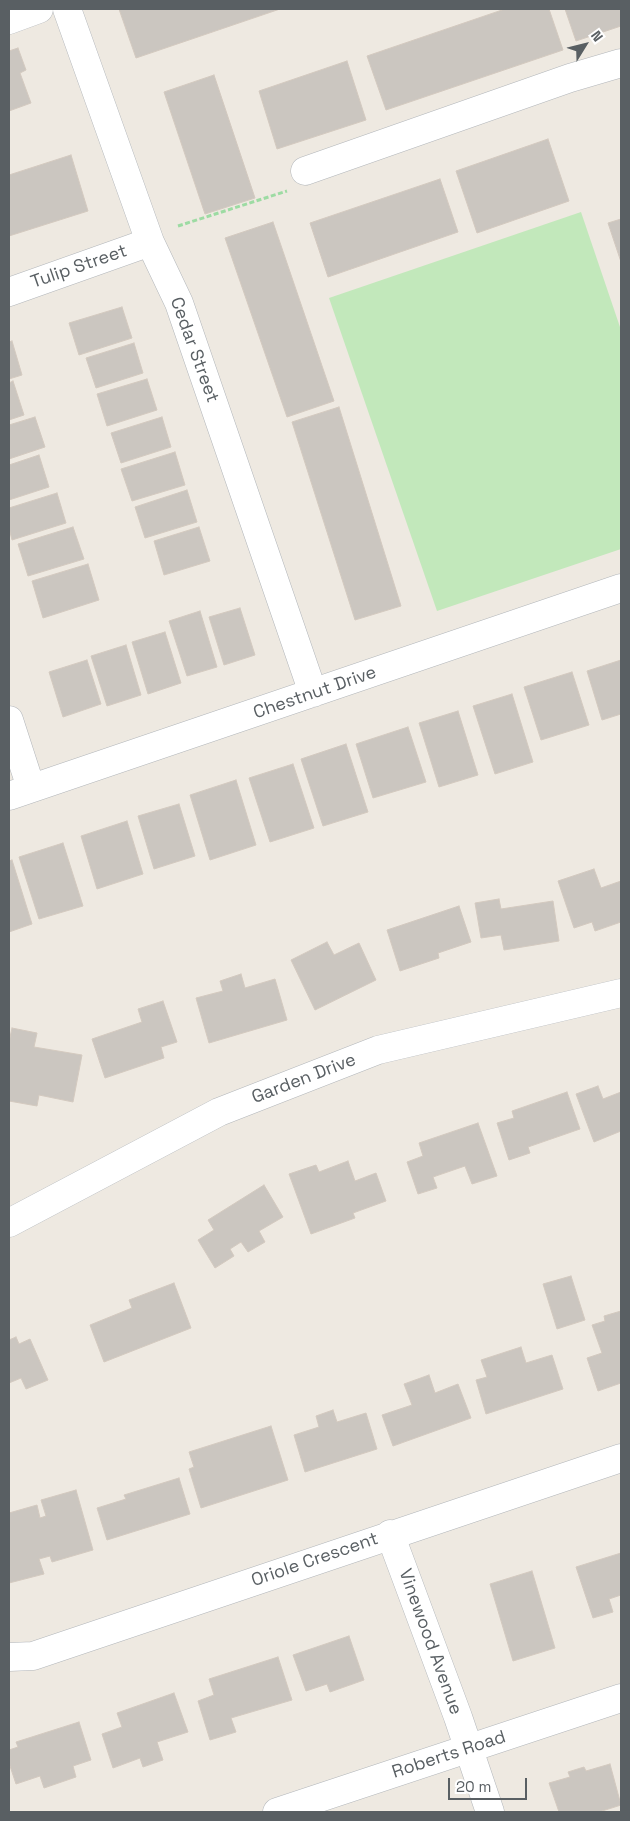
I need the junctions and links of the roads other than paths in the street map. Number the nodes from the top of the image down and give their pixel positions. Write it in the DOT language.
graph roads {
  1 [pos="39,9"];
  2 [pos="67,9"];
  3 [pos="9,20"];
  4 [pos="621,63"];
  5 [pos="298,180"];
  6 [pos="150,242"];
  7 [pos="9,292"];
  8 [pos="621,588"];
  9 [pos="314,693"];
  10 [pos="9,720"];
  11 [pos="20,792"];
  12 [pos="621,993"];
  13 [pos="9,1224"];
  14 [pos="621,1458"];
  15 [pos="390,1534"];
  16 [pos="9,1657"];
  17 [pos="621,1698"];
  18 [pos="469,1749"];
  19 [pos="277,1812"];
  20 [pos="490,1812"];
  1 -- 3 [label="street"];
  2 -- 6 [label="street, Cedar Street"];
  4 -- 5 [label="street"];
  6 -- 7 [label="street, Tulip Street"];
  6 -- 9 [label="street, Cedar Street"];
  8 -- 9 [label="street, Chestnut Drive"];
  9 -- 11 [label="street, Chestnut Drive"];
  10 -- 11 [label="street"];
  12 -- 13 [label="street, Garden Drive"];
  14 -- 15 [label="street, Oriole Crescent"];
  15 -- 16 [label="street, Oriole Crescent"];
  15 -- 18 [label="street, Vinewood Avenue"];
  17 -- 18 [label="street, Roberts Road"];
  18 -- 19 [label="street, Roberts Road"];
  18 -- 20 [label="street, Vinewood Avenue"];
}
